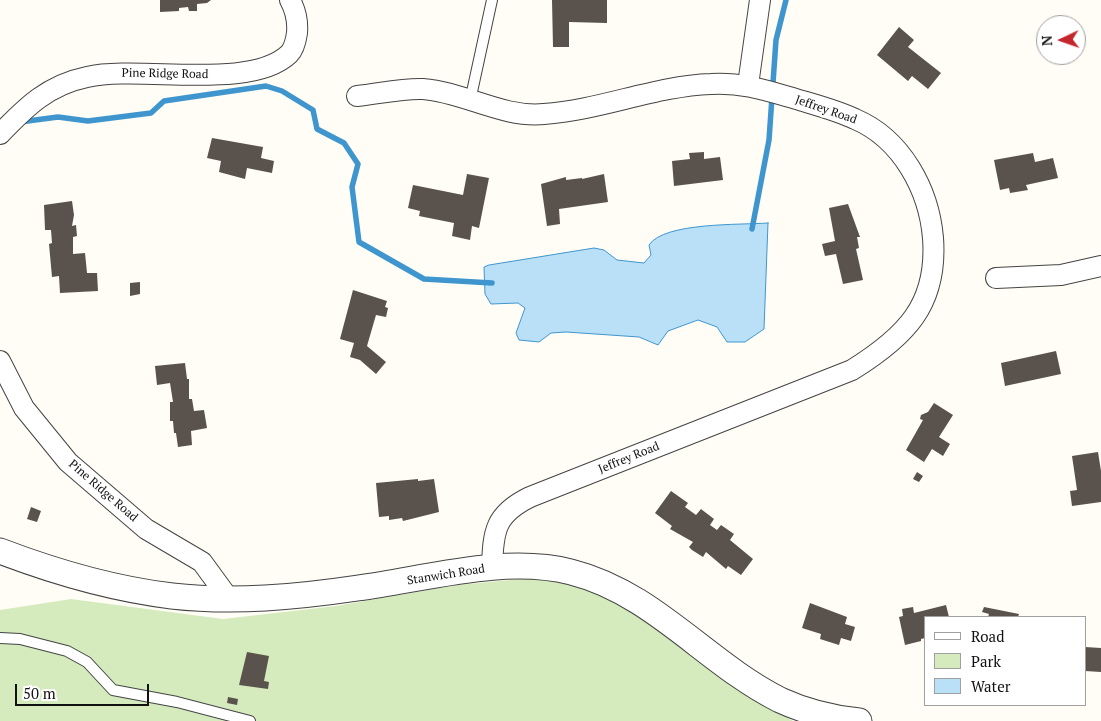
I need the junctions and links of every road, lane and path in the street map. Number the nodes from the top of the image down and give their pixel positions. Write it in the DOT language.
graph roads {
  1 [pos="290,0"];
  2 [pos="492,0"];
  3 [pos="760,0"];
  4 [pos="748,85"];
  5 [pos="357,96"];
  6 [pos="470,101"];
  7 [pos="0,134"];
  8 [pos="1101,266"];
  9 [pos="996,278"];
  10 [pos="0,361"];
  11 [pos="0,551"];
  12 [pos="492,568"];
  13 [pos="229,599"];
  14 [pos="0,638"];
  15 [pos="250,721"];
  16 [pos="859,721"];
  1 -- 7 [label="street, Pine Ridge Road"];
  2 -- 6 [label="lane"];
  3 -- 4 [label="street"];
  4 -- 6 [label="street, Jeffrey Road"];
  4 -- 12 [label="street, Jeffrey Road"];
  5 -- 6 [label="street, Jeffrey Road"];
  8 -- 9 [label="street"];
  10 -- 13 [label="street, Pine Ridge Road"];
  11 -- 13 [label="street, Stanwich Road"];
  12 -- 13 [label="street, Stanwich Road"];
  12 -- 16 [label="street, Stanwich Road"];
  14 -- 15 [label="lane"];
}
